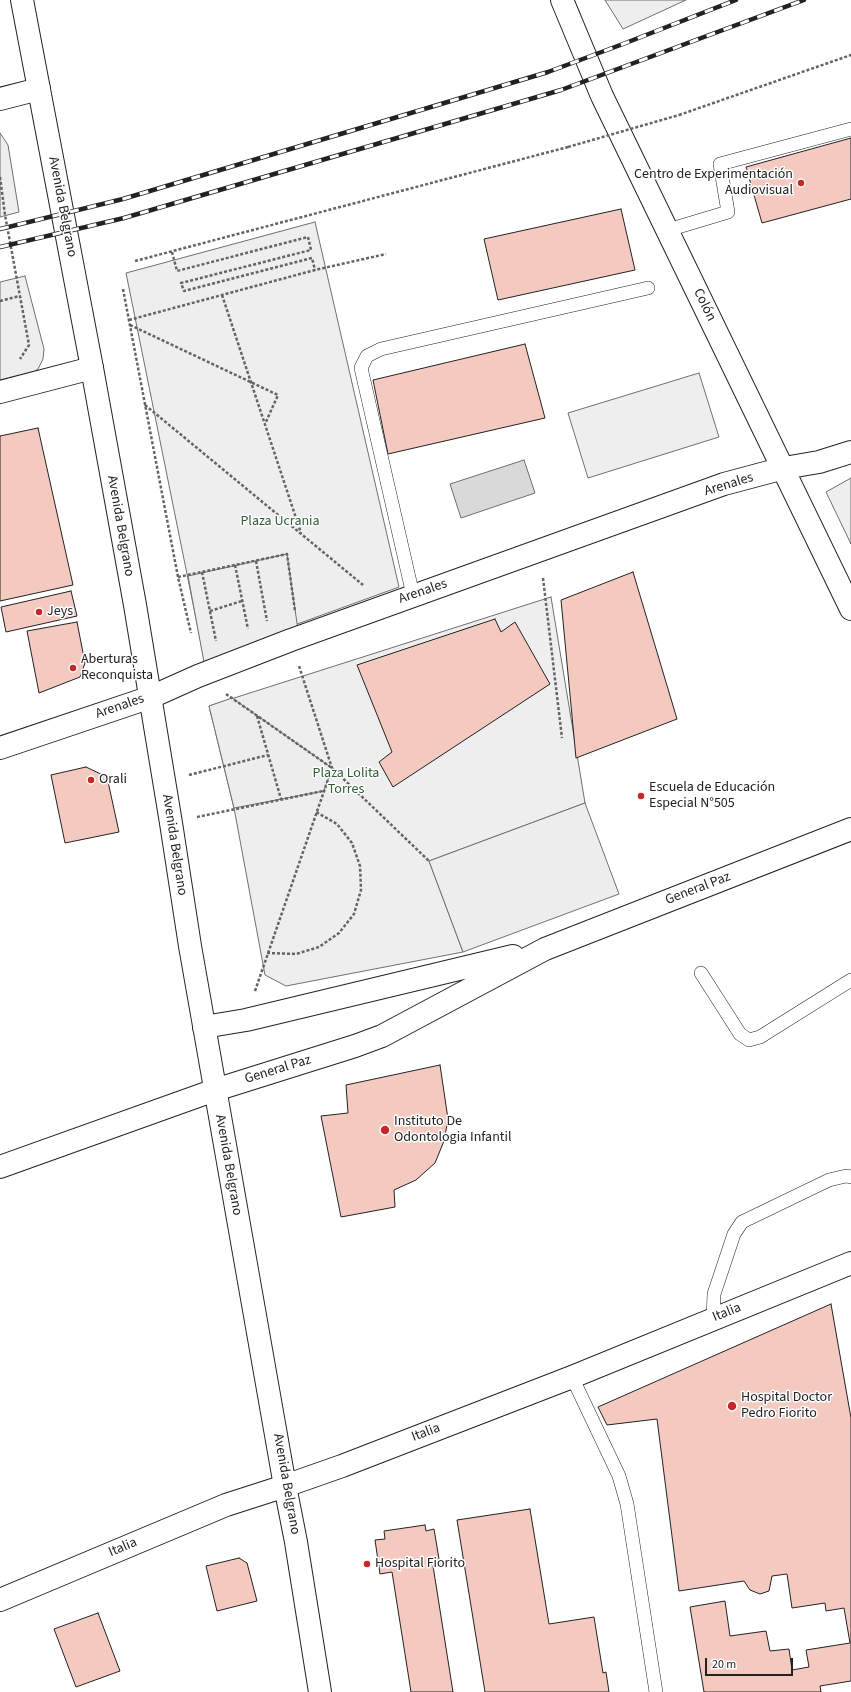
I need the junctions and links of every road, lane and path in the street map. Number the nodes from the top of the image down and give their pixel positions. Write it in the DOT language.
graph roads {
  1 [pos="22,0"];
  2 [pos="562,0"];
  3 [pos="851,55"];
  4 [pos="39,89"];
  5 [pos="0,99"];
  6 [pos="851,129"];
  7 [pos="0,177"];
  8 [pos="1,182"];
  9 [pos="668,230"];
  10 [pos="172,252"];
  11 [pos="386,254"];
  12 [pos="135,261"];
  13 [pos="315,270"];
  14 [pos="648,288"];
  15 [pos="124,289"];
  16 [pos="222,295"];
  17 [pos="19,296"];
  18 [pos="0,301"];
  19 [pos="129,320"];
  20 [pos="130,324"];
  21 [pos="18,363"];
  22 [pos="92,368"];
  23 [pos="251,383"];
  24 [pos="0,392"];
  25 [pos="145,405"];
  26 [pos="265,424"];
  27 [pos="851,452"];
  28 [pos="784,468"];
  29 [pos="301,534"];
  30 [pos="539,551"];
  31 [pos="256,560"];
  32 [pos="235,565"];
  33 [pos="202,572"];
  34 [pos="178,577"];
  35 [pos="413,596"];
  36 [pos="242,601"];
  37 [pos="387,604"];
  38 [pos="851,608"];
  39 [pos="210,610"];
  40 [pos="191,633"];
  41 [pos="279,645"];
  42 [pos="221,667"];
  43 [pos="198,676"];
  44 [pos="151,697"];
  45 [pos="257,716"];
  46 [pos="562,738"];
  47 [pos="0,748"];
  48 [pos="268,755"];
  49 [pos="332,768"];
  50 [pos="164,781"];
  51 [pos="324,790"];
  52 [pos="280,799"];
  53 [pos="316,812"];
  54 [pos="171,824"];
  55 [pos="851,829"];
  56 [pos="429,861"];
  57 [pos="545,949"];
  58 [pos="267,953"];
  59 [pos="701,973"];
  60 [pos="851,980"];
  61 [pos="246,1020"];
  62 [pos="204,1027"];
  63 [pos="215,1090"];
  64 [pos="0,1167"];
  65 [pos="851,1177"];
  66 [pos="851,1263"];
  67 [pos="713,1319"];
  68 [pos="572,1377"];
  69 [pos="285,1486"];
  70 [pos="0,1600"];
  71 [pos="320,1692"];
  72 [pos="656,1692"];
  1 -- 4 [label="street, Avenida Belgrano"];
  2 -- 9 [label="street, Colón"];
  3 -- 10 [label="path, bridge"];
  4 -- 5 [label="street"];
  4 -- 22 [label="street, Avenida Belgrano"];
  6 -- 9 [label="lane"];
  7 -- 8 [label="path"];
  8 -- 17 [label="path"];
  9 -- 28 [label="street, Colón"];
  10 -- 12 [label="path"];
  10 -- 13 [label="path"];
  11 -- 13 [label="path"];
  13 -- 16 [label="path"];
  14 -- 35 [label="lane"];
  15 -- 19 [label="path"];
  16 -- 19 [label="path"];
  16 -- 23 [label="path"];
  17 -- 18 [label="path"];
  17 -- 21 [label="path"];
  19 -- 20 [label="path"];
  20 -- 23 [label="path"];
  20 -- 25 [label="path"];
  22 -- 24 [label="street"];
  22 -- 44 [label="street, Avenida Belgrano"];
  23 -- 26 [label="path"];
  23 -- 26 [label="path"];
  25 -- 29 [label="path"];
  25 -- 34 [label="path"];
  26 -- 29 [label="path"];
  27 -- 28 [label="street, Arenales"];
  28 -- 30 [label="street, Arenales"];
  28 -- 38 [label="street, Colón"];
  29 -- 37 [label="path"];
  30 -- 35 [label="street, Arenales"];
  30 -- 46 [label="path"];
  31 -- 32 [label="path"];
  31 -- 41 [label="path"];
  31 -- 41 [label="path"];
  32 -- 33 [label="path"];
  32 -- 36 [label="path"];
  33 -- 34 [label="path"];
  33 -- 39 [label="path"];
  34 -- 40 [label="path"];
  35 -- 37 [label="street, Arenales"];
  36 -- 39 [label="path"];
  36 -- 41 [label="path"];
  37 -- 41 [label="street, Arenales"];
  39 -- 42 [label="path"];
  41 -- 42 [label="street, Arenales"];
  41 -- 49 [label="path"];
  42 -- 43 [label="street, Arenales"];
  43 -- 44 [label="street, Arenales"];
  43 -- 45 [label="path"];
  44 -- 47 [label="street, Arenales"];
  44 -- 50 [label="street, Avenida Belgrano"];
  45 -- 48 [label="path"];
  45 -- 49 [label="path"];
  48 -- 50 [label="path"];
  48 -- 52 [label="path"];
  49 -- 51 [label="path"];
  49 -- 56 [label="path"];
  50 -- 54 [label="street, Avenida Belgrano"];
  51 -- 52 [label="path"];
  51 -- 53 [label="path"];
  52 -- 54 [label="path"];
  53 -- 58 [label="path"];
  53 -- 58 [label="path"];
  54 -- 62 [label="street, Avenida Belgrano"];
  55 -- 57 [label="street, General Paz"];
  57 -- 61 [label="street, General Paz"];
  57 -- 63 [label="street, General Paz"];
  58 -- 61 [label="path"];
  59 -- 60 [label="lane"];
  61 -- 62 [label="street, General Paz"];
  62 -- 63 [label="street, Avenida Belgrano"];
  63 -- 64 [label="street, General Paz"];
  63 -- 69 [label="street, Avenida Belgrano"];
  65 -- 67 [label="lane"];
  66 -- 67 [label="street, Italia"];
  67 -- 68 [label="street, Italia"];
  68 -- 69 [label="street, Italia"];
  68 -- 72 [label="lane"];
  69 -- 70 [label="street, Italia"];
  69 -- 71 [label="street, Avenida Belgrano"];
}
